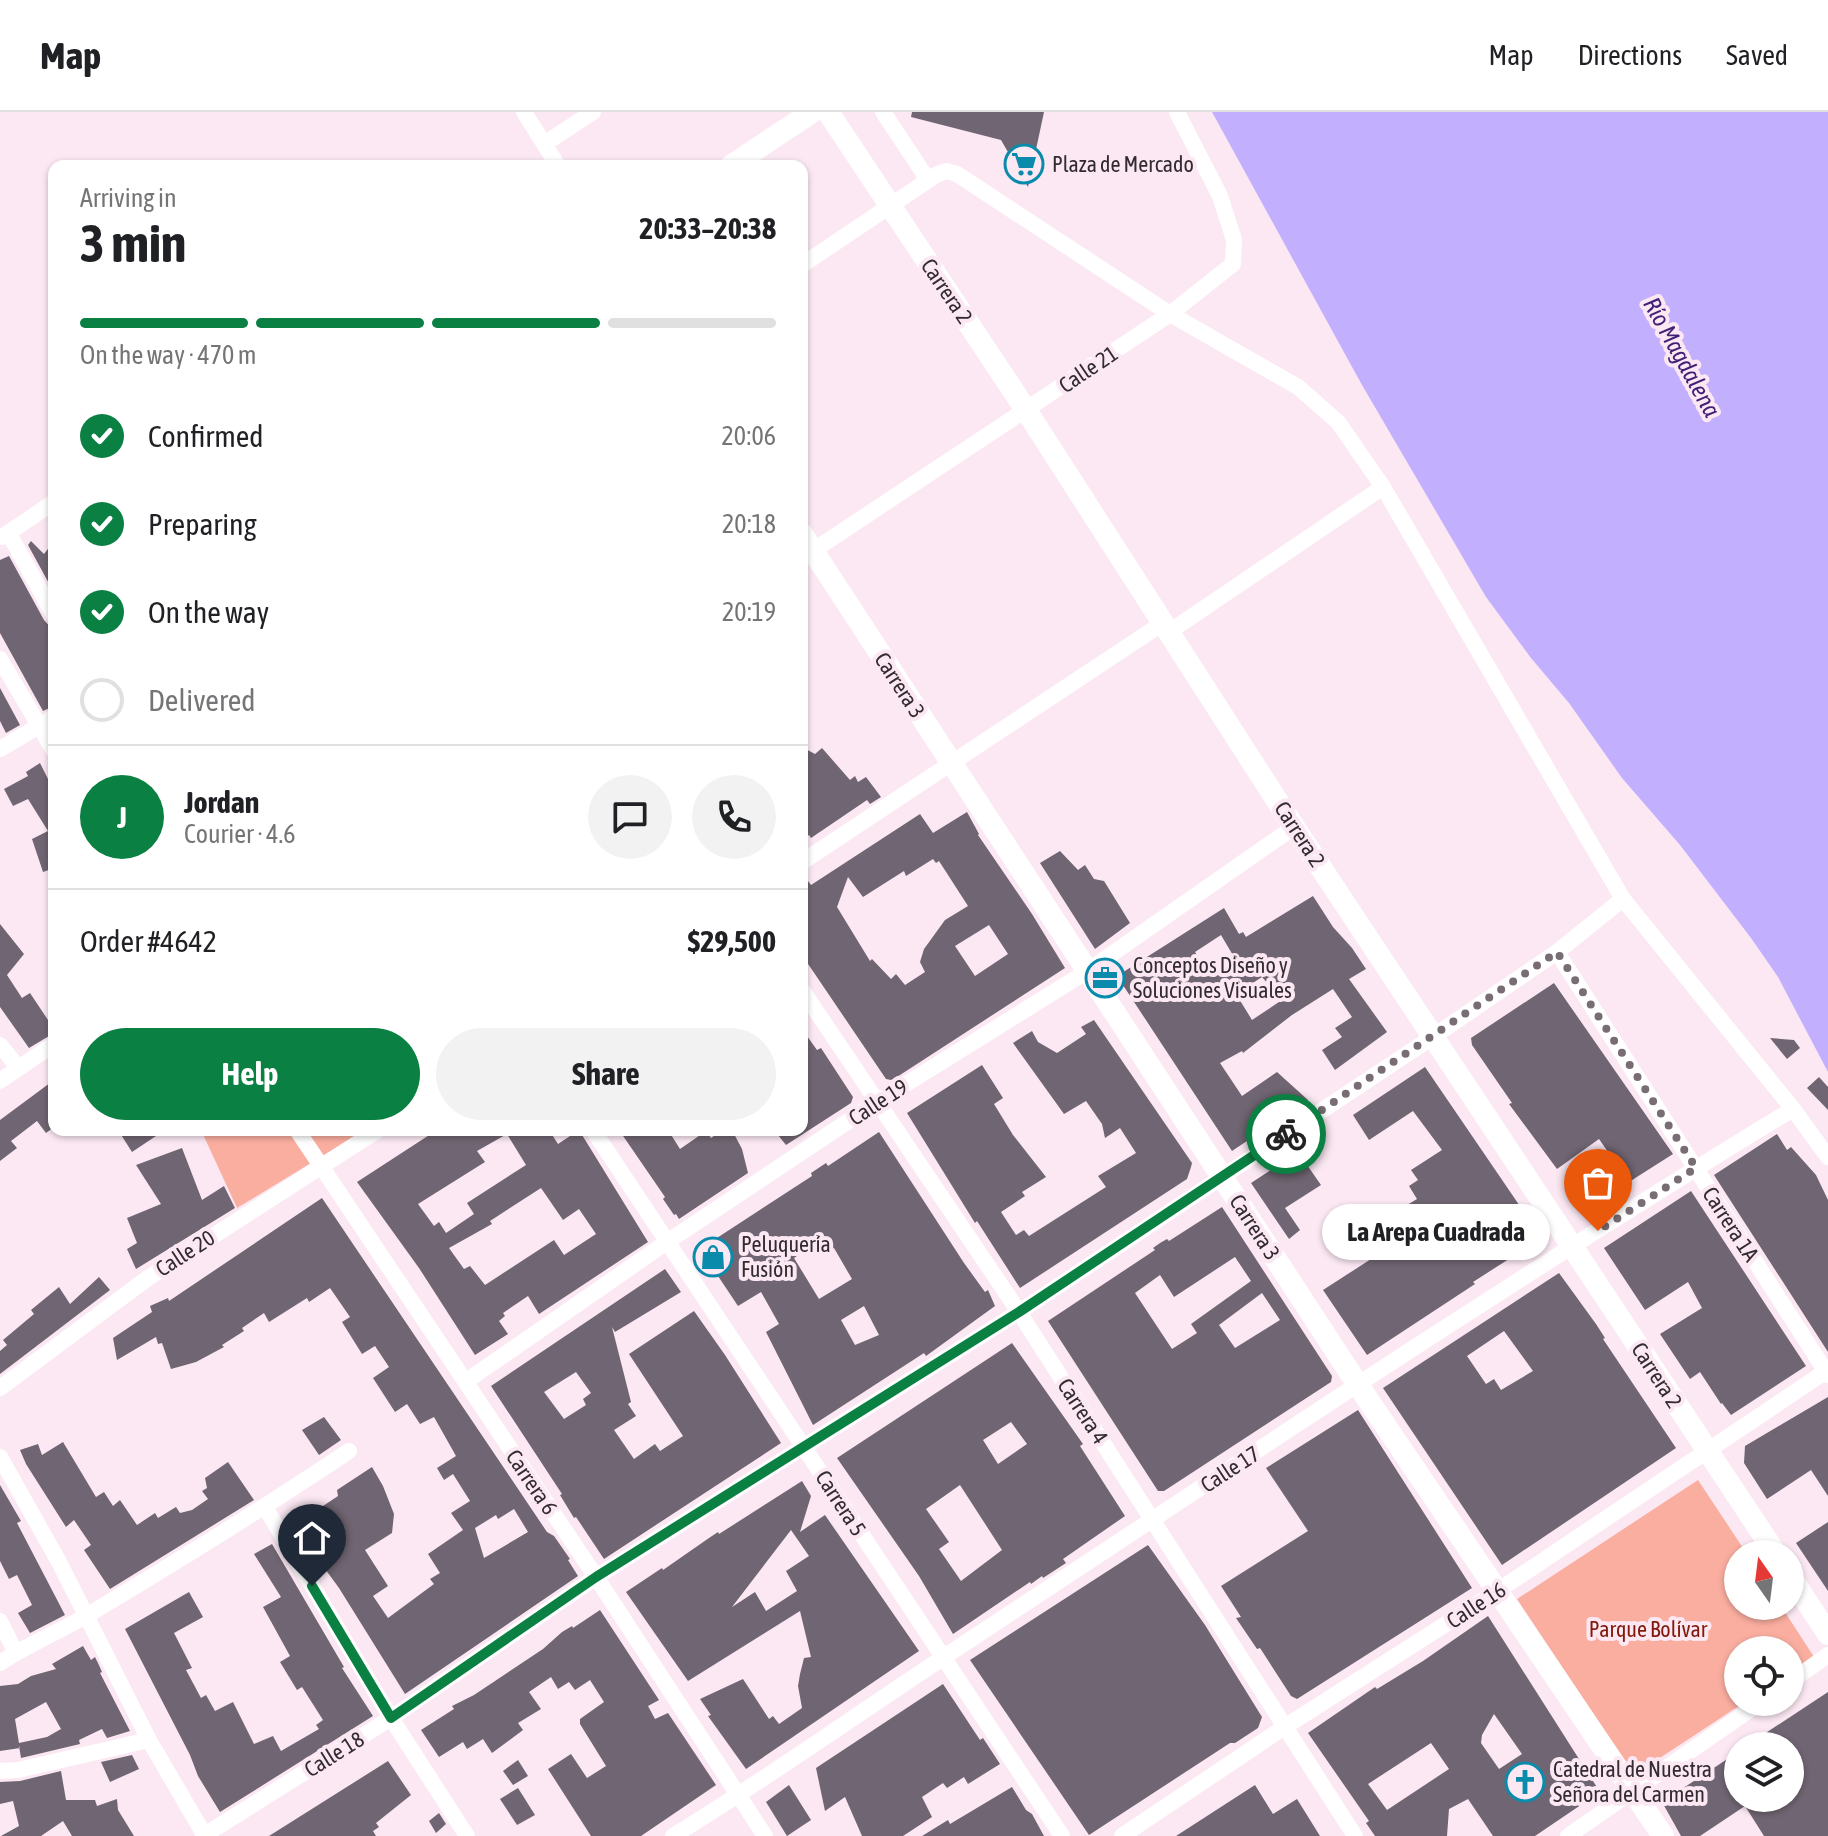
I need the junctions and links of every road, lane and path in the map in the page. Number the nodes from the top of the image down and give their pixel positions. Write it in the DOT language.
graph roads {
  1 [pos="524,112"];
  2 [pos="593,112"];
  3 [pos="812,112"];
  4 [pos="828,112"];
  5 [pos="883,112"];
  6 [pos="1177,112"];
  7 [pos="544,144"];
  8 [pos="554,160"];
  9 [pos="740,160"];
  10 [pos="932,178"];
  11 [pos="889,204"];
  12 [pos="808,261"];
  13 [pos="1170,314"];
  14 [pos="1026,410"];
  15 [pos="1383,487"];
  16 [pos="48,506"];
  17 [pos="4,536"];
  18 [pos="808,546"];
  19 [pos="808,550"];
  20 [pos="48,606"];
  21 [pos="1166,628"];
  22 [pos="0,659"];
  23 [pos="48,720"];
  24 [pos="38,726"];
  25 [pos="48,742"];
  26 [pos="0,749"];
  27 [pos="950,763"];
  28 [pos="1294,827"];
  29 [pos="808,858"];
  30 [pos="1623,899"];
  31 [pos="1557,952"];
  32 [pos="1086,972"];
  33 [pos="808,999"];
  34 [pos="1434,1036"];
  35 [pos="0,1045"];
  36 [pos="48,1048"];
  37 [pos="18,1067"];
  38 [pos="0,1081"];
  39 [pos="877,1102"];
  40 [pos="1793,1109"];
  41 [pos="301,1136"];
  42 [pos="368,1136"];
  43 [pos="597,1136"];
  44 [pos="1828,1157"];
  45 [pos="320,1166"];
  46 [pos="1696,1168"];
  47 [pos="1222,1176"];
  48 [pos="667,1242"];
  49 [pos="1574,1246"];
  50 [pos="1019,1312"];
  51 [pos="1827,1372"];
  52 [pos="465,1382"];
  53 [pos="1358,1385"];
  54 [pos="0,1388"];
  55 [pos="804,1446"];
  56 [pos="1705,1450"];
  57 [pos="349,1451"];
  58 [pos="0,1457"];
  59 [pos="265,1507"];
  60 [pos="1153,1520"];
  61 [pos="1766,1540"];
  62 [pos="596,1577"];
  63 [pos="1496,1592"];
  64 [pos="1804,1597"];
  65 [pos="86,1616"];
  66 [pos="0,1621"];
  67 [pos="1828,1634"];
  68 [pos="16,1653"];
  69 [pos="1828,1655"];
  70 [pos="943,1658"];
  71 [pos="0,1663"];
  72 [pos="1804,1672"];
  73 [pos="1741,1716"];
  74 [pos="391,1718"];
  75 [pos="1283,1728"];
  76 [pos="149,1740"];
  77 [pos="0,1771"];
  78 [pos="1635,1791"];
  79 [pos="738,1796"];
  80 [pos="204,1836"];
  81 [pos="467,1836"];
  82 [pos="673,1836"];
  83 [pos="765,1836"];
  84 [pos="1062,1836"];
  85 [pos="1122,1836"];
  86 [pos="1355,1836"];
  87 [pos="1568,1836"];
  88 [pos="1663,1836"];
  1 -- 7 [label="street"];
  2 -- 7 [label="street"];
  3 -- 9 [label="main road"];
  4 -- 11 [label="main road, Carrera 2"];
  5 -- 10 [label="street"];
  6 -- 13 [label="street, Calle 21"];
  7 -- 8 [label="street"];
  10 -- 11 [label="street"];
  10 -- 13 [label="street"];
  11 -- 12 [label="street"];
  11 -- 14 [label="main road, Carrera 2"];
  13 -- 14 [label="street, Calle 21"];
  13 -- 15 [label="street"];
  14 -- 18 [label="street, Calle 21"];
  14 -- 21 [label="main road, Carrera 2"];
  15 -- 21 [label="street"];
  15 -- 30 [label="street"];
  16 -- 17 [label="street"];
  17 -- 20 [label="street"];
  19 -- 27 [label="main road, Carrera 3"];
  21 -- 27 [label="street"];
  21 -- 28 [label="main road, Carrera 2"];
  22 -- 24 [label="street"];
  23 -- 24 [label="street"];
  24 -- 25 [label="street"];
  24 -- 26 [label="street"];
  27 -- 29 [label="street"];
  27 -- 32 [label="main road, Carrera 3"];
  28 -- 32 [label="street, Calle 19"];
  28 -- 34 [label="main road, Carrera 2"];
  30 -- 31 [label="street, Calle 18"];
  30 -- 40 [label="street"];
  31 -- 34 [label="street, Calle 18"];
  31 -- 46 [label="street, Carrera 1A"];
  32 -- 39 [label="street, Calle 19"];
  32 -- 47 [label="main road, Carrera 3"];
  33 -- 39 [label="street, Carrera 4"];
  34 -- 47 [label="street, Calle 18"];
  34 -- 49 [label="main road, Carrera 2"];
  35 -- 37 [label="street"];
  36 -- 37 [label="street"];
  37 -- 38 [label="street"];
  39 -- 48 [label="street, Calle 19"];
  39 -- 50 [label="street, Carrera 4"];
  40 -- 44 [label="street"];
  40 -- 46 [label="street, Calle 17"];
  41 -- 45 [label="street, Carrera 6"];
  42 -- 45 [label="street, Calle 20"];
  43 -- 48 [label="street, Carrera 5"];
  45 -- 52 [label="street, Carrera 6"];
  45 -- 54 [label="street, Calle 20"];
  46 -- 49 [label="street, Calle 17"];
  46 -- 51 [label="street, Carrera 1A"];
  47 -- 50 [label="street, Calle 18"];
  47 -- 53 [label="main road, Carrera 3"];
  48 -- 52 [label="street, Calle 19"];
  48 -- 55 [label="street, Carrera 5"];
  49 -- 53 [label="street, Calle 17"];
  49 -- 56 [label="main road, Carrera 2"];
  50 -- 55 [label="street, Calle 18"];
  50 -- 60 [label="street, Carrera 4"];
  51 -- 56 [label="street, Calle 16"];
  52 -- 62 [label="street, Carrera 6"];
  53 -- 60 [label="street, Calle 17"];
  53 -- 63 [label="main road, Carrera 3"];
  55 -- 62 [label="street, Calle 18"];
  55 -- 70 [label="street, Carrera 5"];
  56 -- 61 [label="main road, Carrera 2"];
  56 -- 63 [label="street, Calle 16"];
  57 -- 59 [label="street"];
  58 -- 65 [label="street"];
  59 -- 65 [label="street"];
  59 -- 74 [label="street"];
  60 -- 70 [label="street, Calle 17"];
  60 -- 75 [label="street, Carrera 4"];
  62 -- 74 [label="street, Calle 18"];
  62 -- 79 [label="street, Carrera 6"];
  63 -- 75 [label="street, Calle 16"];
  63 -- 78 [label="main road, Carrera 3"];
  64 -- 67 [label="main road"];
  65 -- 68 [label="street"];
  65 -- 76 [label="street"];
  66 -- 68 [label="street"];
  68 -- 71 [label="street"];
  69 -- 72 [label="street"];
  70 -- 79 [label="street, Calle 17"];
  70 -- 84 [label="street, Carrera 5"];
  73 -- 78 [label="street"];
  74 -- 80 [label="street, Calle 18"];
  74 -- 81 [label="street"];
  75 -- 85 [label="street, Calle 16"];
  75 -- 86 [label="street, Carrera 4"];
  76 -- 77 [label="street"];
  76 -- 80 [label="street"];
  78 -- 87 [label="street"];
  78 -- 88 [label="main road, Carrera 3"];
  79 -- 82 [label="street, Calle 17"];
  79 -- 83 [label="street, Carrera 6"];
}
